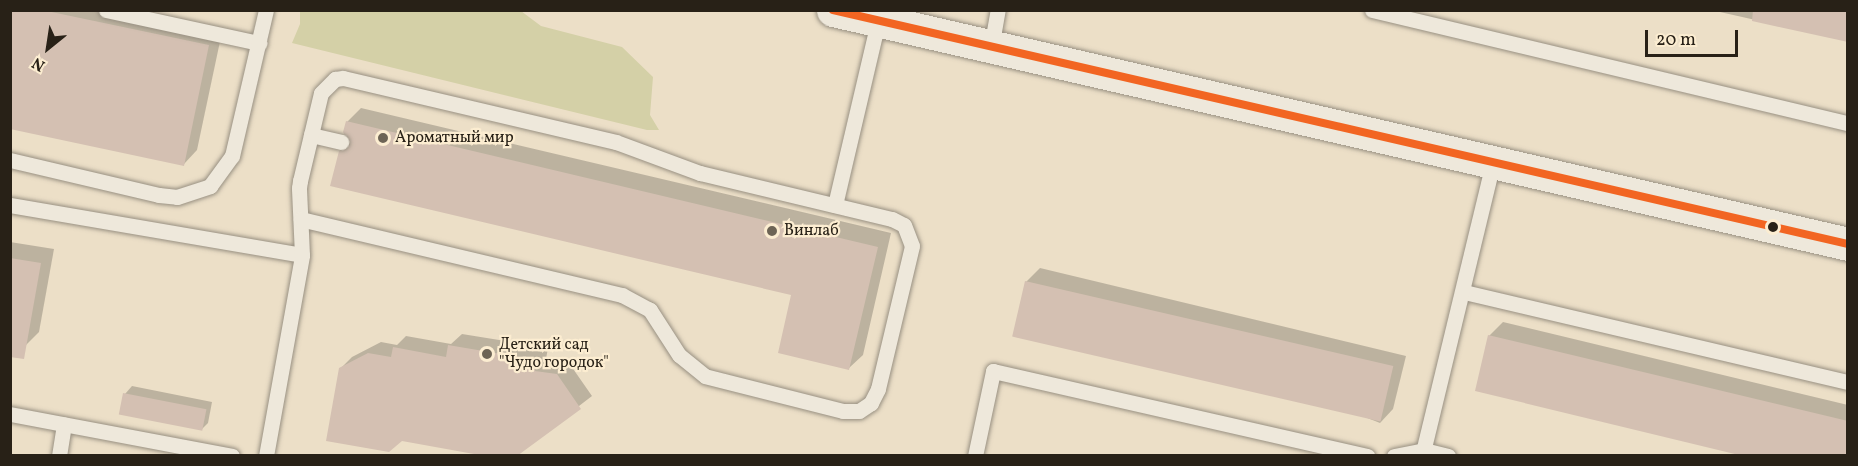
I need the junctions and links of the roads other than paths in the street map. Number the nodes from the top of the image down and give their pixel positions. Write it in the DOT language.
graph roads {
  1 [pos="106,10"];
  2 [pos="266,10"];
  3 [pos="833,10"];
  4 [pos="998,10"];
  5 [pos="1372,10"];
  6 [pos="878,21"];
  7 [pos="259,43"];
  8 [pos="991,48"];
  9 [pos="1848,123"];
  10 [pos="311,135"];
  11 [pos="341,142"];
  12 [pos="10,160"];
  13 [pos="1493,163"];
  14 [pos="10,205"];
  15 [pos="835,205"];
  16 [pos="301,219"];
  17 [pos="1848,244"];
  18 [pos="302,255"];
  19 [pos="1464,292"];
  20 [pos="1848,382"];
  21 [pos="10,414"];
  22 [pos="64,424"];
  23 [pos="1423,453"];
  24 [pos="59,456"];
  25 [pos="232,456"];
  26 [pos="266,456"];
  27 [pos="975,456"];
  28 [pos="1367,456"];
  29 [pos="1394,456"];
  30 [pos="1448,456"];
  1 -- 7 [label="lane"];
  2 -- 7 [label="lane"];
  3 -- 6 [label="main road"];
  4 -- 8 [label="lane"];
  5 -- 9 [label="lane"];
  6 -- 8 [label="main road"];
  6 -- 15 [label="lane"];
  7 -- 12 [label="lane"];
  8 -- 13 [label="main road"];
  10 -- 11 [label="lane"];
  10 -- 15 [label="lane"];
  10 -- 16 [label="lane"];
  13 -- 17 [label="main road"];
  13 -- 19 [label="lane"];
  14 -- 18 [label="lane"];
  15 -- 16 [label="lane"];
  16 -- 18 [label="lane"];
  18 -- 26 [label="lane"];
  19 -- 20 [label="lane"];
  19 -- 23 [label="lane"];
  21 -- 22 [label="lane"];
  22 -- 24 [label="lane"];
  22 -- 25 [label="lane"];
  23 -- 29 [label="lane"];
  23 -- 30 [label="lane"];
  27 -- 28 [label="lane"];
}
